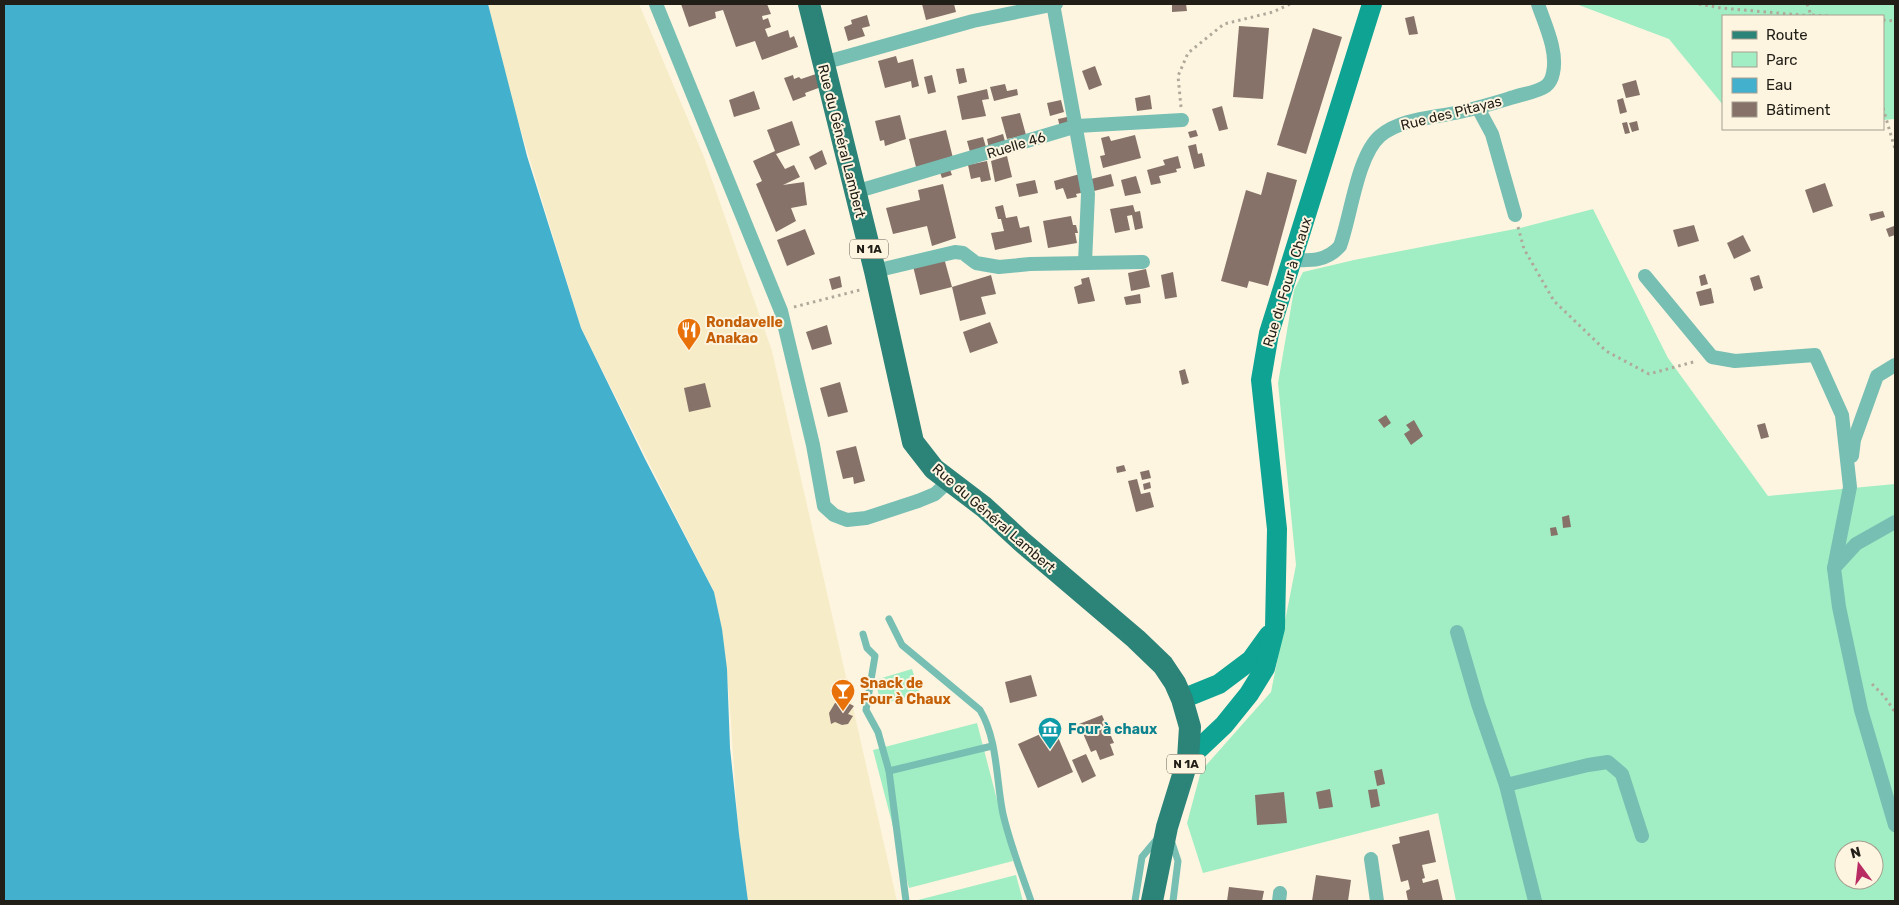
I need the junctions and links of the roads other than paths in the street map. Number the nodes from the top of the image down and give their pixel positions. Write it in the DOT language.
graph roads {
  1 [pos="656,4"];
  2 [pos="809,4"];
  3 [pos="1055,4"];
  4 [pos="1372,4"];
  5 [pos="1538,4"];
  6 [pos="823,63"];
  7 [pos="1478,108"];
  8 [pos="1182,120"];
  9 [pos="1077,126"];
  10 [pos="855,192"];
  11 [pos="1515,215"];
  12 [pos="1292,260"];
  13 [pos="1143,262"];
  14 [pos="1085,263"];
  15 [pos="1645,276"];
  16 [pos="876,279"];
  17 [pos="1895,365"];
  18 [pos="950,480"];
  19 [pos="1850,486"];
  20 [pos="1895,522"];
  21 [pos="1834,568"];
  22 [pos="890,619"];
  23 [pos="1275,628"];
  24 [pos="1457,632"];
  25 [pos="863,634"];
  26 [pos="1182,698"];
  27 [pos="992,746"];
  28 [pos="1188,759"];
  29 [pos="889,771"];
  30 [pos="1506,785"];
  31 [pos="1895,825"];
  32 [pos="1167,827"];
  33 [pos="1642,836"];
  34 [pos="1371,859"];
  35 [pos="906,901"];
  36 [pos="1031,901"];
  37 [pos="1135,901"];
  38 [pos="1152,901"];
  39 [pos="1173,901"];
  40 [pos="1377,901"];
  41 [pos="1535,901"];
  1 -- 18 [label="street"];
  2 -- 6 [label="main road, Rue du Général Lambert / N 1A"];
  3 -- 6 [label="street"];
  3 -- 9 [label="street"];
  4 -- 12 [label="main road, Rue du Four à Chaux"];
  5 -- 7 [label="street, Rue des Pitayas"];
  6 -- 10 [label="main road, Rue du Général Lambert / N 1A"];
  7 -- 11 [label="street"];
  7 -- 12 [label="street, Rue des Pitayas"];
  8 -- 9 [label="street, Ruelle 46"];
  9 -- 10 [label="street, Ruelle 46"];
  9 -- 14 [label="street"];
  10 -- 16 [label="main road, Rue du Général Lambert / N 1A"];
  12 -- 23 [label="main road, Rue du Four à Chaux"];
  13 -- 14 [label="street"];
  14 -- 16 [label="street"];
  15 -- 19 [label="street"];
  16 -- 18 [label="main road, Rue du Général Lambert / N 1A"];
  17 -- 19 [label="street"];
  18 -- 26 [label="main road, Rue du Général Lambert / N 1A"];
  19 -- 21 [label="street"];
  20 -- 21 [label="street"];
  21 -- 31 [label="street"];
  22 -- 27 [label="lane"];
  23 -- 26 [label="main road"];
  23 -- 28 [label="main road, Rue du Four à Chaux"];
  24 -- 30 [label="street"];
  25 -- 29 [label="lane"];
  26 -- 28 [label="main road, Rue du Général Lambert / N 1A"];
  27 -- 29 [label="lane"];
  27 -- 36 [label="lane"];
  28 -- 32 [label="main road, Rue du Général Lambert / N 1A"];
  29 -- 35 [label="lane"];
  30 -- 33 [label="street"];
  30 -- 41 [label="street"];
  32 -- 37 [label="lane"];
  32 -- 38 [label="main road, Rue du Général Lambert / N 1A"];
  32 -- 39 [label="lane"];
  34 -- 40 [label="street"];
}
